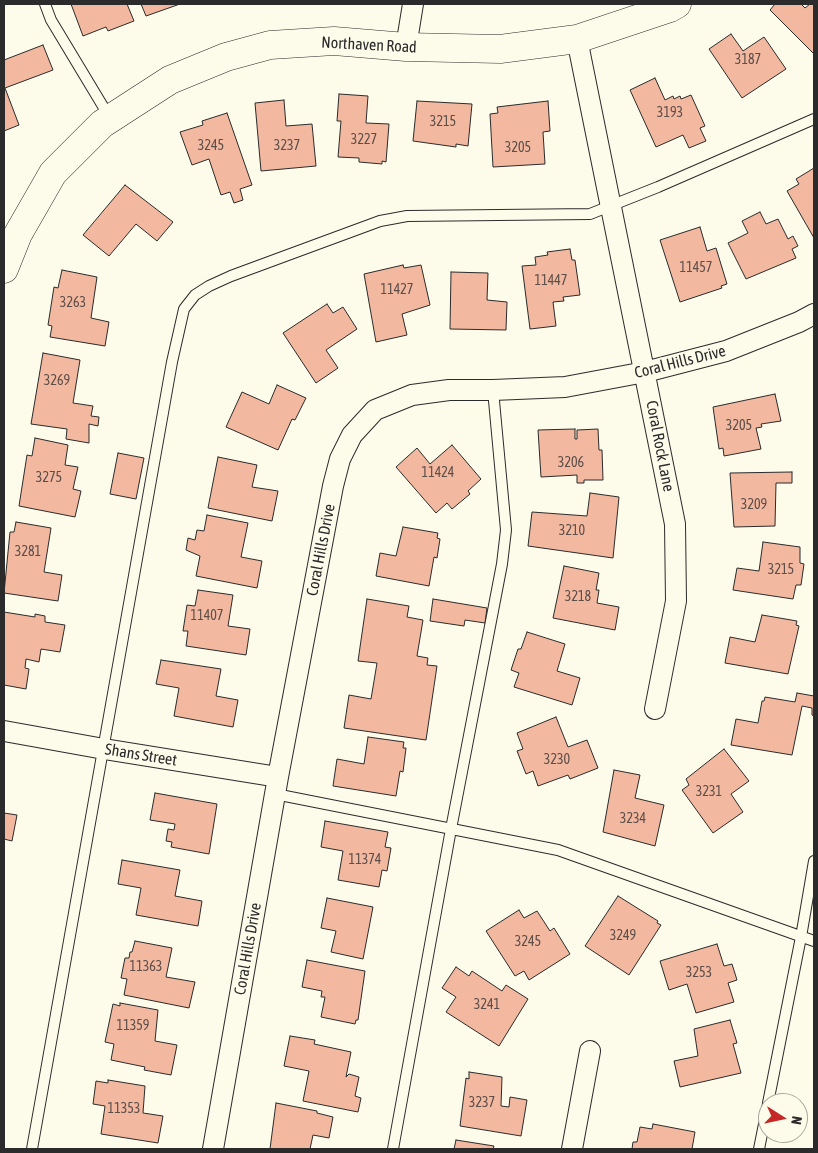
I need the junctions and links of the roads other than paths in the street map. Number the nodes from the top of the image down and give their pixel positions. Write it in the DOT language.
graph roads {
  1 [pos="45,4"];
  2 [pos="413,4"];
  3 [pos="677,4"];
  4 [pos="576,39"];
  5 [pos="406,47"];
  6 [pos="110,119"];
  7 [pos="814,119"];
  8 [pos="611,206"];
  9 [pos="11,230"];
  10 [pos="4,269"];
  11 [pos="814,314"];
  12 [pos="645,372"];
  13 [pos="493,390"];
  14 [pos="655,709"];
  15 [pos="4,731"];
  16 [pos="104,750"];
  17 [pos="276,786"];
  18 [pos="451,829"];
  19 [pos="814,861"];
  20 [pos="801,937"];
  21 [pos="814,941"];
  22 [pos="590,1051"];
  23 [pos="770,1093"];
  24 [pos="32,1149"];
  25 [pos="212,1149"];
  26 [pos="393,1149"];
  27 [pos="572,1149"];
  1 -- 6 [label="lane"];
  2 -- 5 [label="street"];
  3 -- 4 [label="street, Northaven Road"];
  4 -- 5 [label="street, Northaven Road"];
  4 -- 8 [label="street, Coral Rock Lane"];
  5 -- 6 [label="street, Northaven Road"];
  6 -- 9 [label="street, Northaven Road"];
  7 -- 8 [label="lane"];
  8 -- 12 [label="street, Coral Rock Lane"];
  8 -- 16 [label="lane"];
  9 -- 10 [label="street, Northaven Road"];
  11 -- 12 [label="street, Coral Hills Drive"];
  12 -- 13 [label="street, Coral Hills Drive"];
  12 -- 14 [label="street, Coral Rock Lane"];
  13 -- 17 [label="street, Coral Hills Drive"];
  13 -- 18 [label="lane"];
  15 -- 16 [label="street, Shans Street"];
  16 -- 17 [label="street, Shans Street"];
  16 -- 24 [label="lane"];
  17 -- 18 [label="lane"];
  17 -- 25 [label="street, Coral Hills Drive"];
  18 -- 20 [label="lane"];
  18 -- 26 [label="lane"];
  19 -- 20 [label="lane"];
  20 -- 21 [label="lane"];
  20 -- 23 [label="lane"];
  22 -- 27 [label="street"];
}
